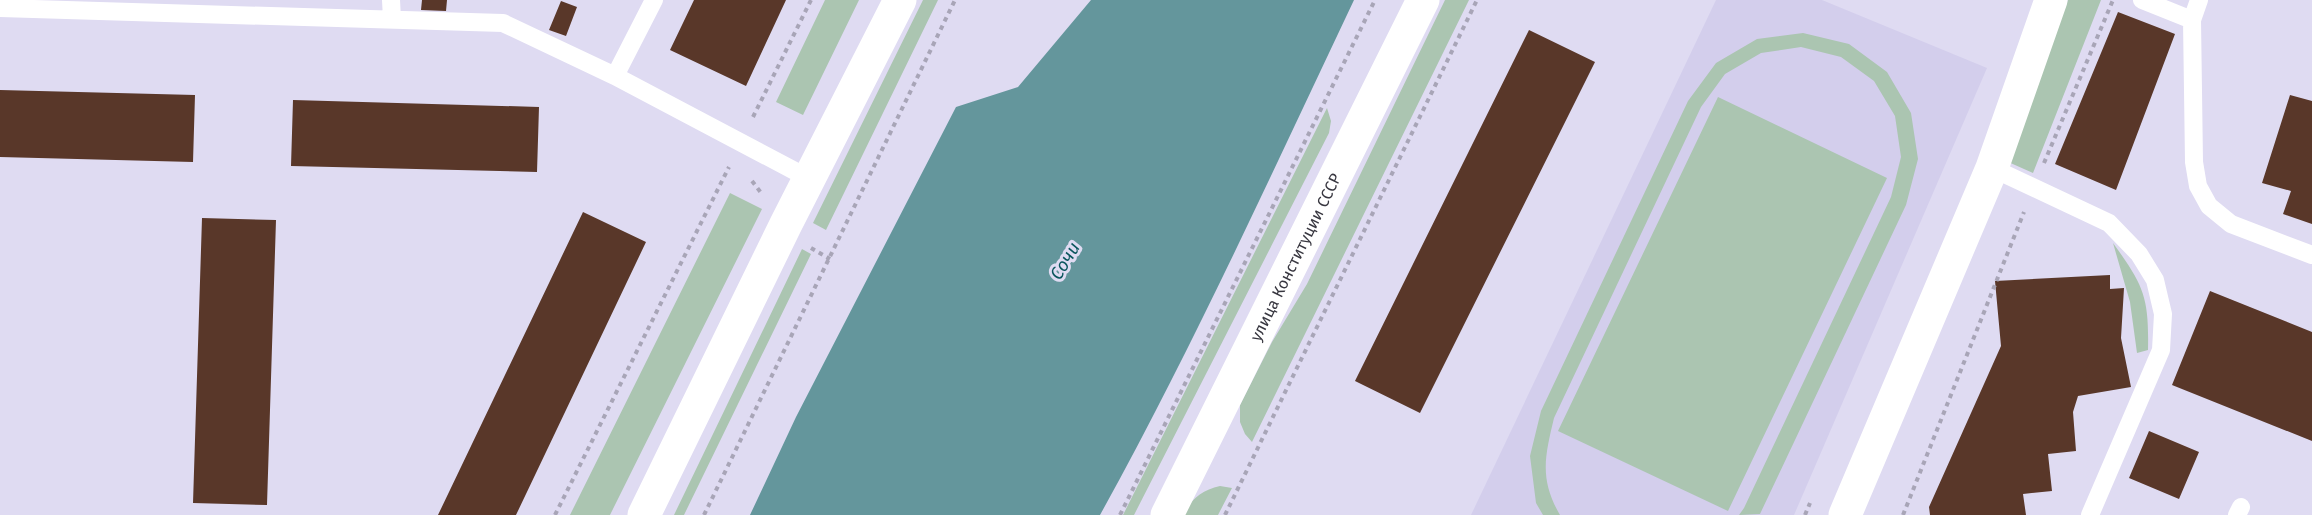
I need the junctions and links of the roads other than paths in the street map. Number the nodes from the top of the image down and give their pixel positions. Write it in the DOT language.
graph roads {
  1 [pos="391,0"];
  2 [pos="654,0"];
  3 [pos="900,0"];
  4 [pos="1423,0"];
  5 [pos="2052,0"];
  6 [pos="2142,0"];
  7 [pos="2199,0"];
  8 [pos="35,4"];
  9 [pos="188,6"];
  10 [pos="0,8"];
  11 [pos="392,20"];
  12 [pos="2192,20"];
  13 [pos="615,76"];
  14 [pos="1992,168"];
  15 [pos="810,179"];
  16 [pos="2312,255"];
  17 [pos="644,515"];
  18 [pos="1167,515"];
  19 [pos="1845,515"];
  20 [pos="2090,515"];
  1 -- 11 [label="lane"];
  2 -- 13 [label="lane"];
  3 -- 15 [label="street"];
  4 -- 18 [label="street, улица Конституции СССР"];
  5 -- 14 [label="street"];
  6 -- 12 [label="lane"];
  7 -- 12 [label="lane"];
  8 -- 9 [label="lane"];
  8 -- 10 [label="lane"];
  9 -- 11 [label="lane"];
  11 -- 13 [label="lane"];
  12 -- 16 [label="lane"];
  13 -- 15 [label="lane"];
  14 -- 19 [label="street"];
  14 -- 20 [label="lane"];
  15 -- 17 [label="street"];
}
